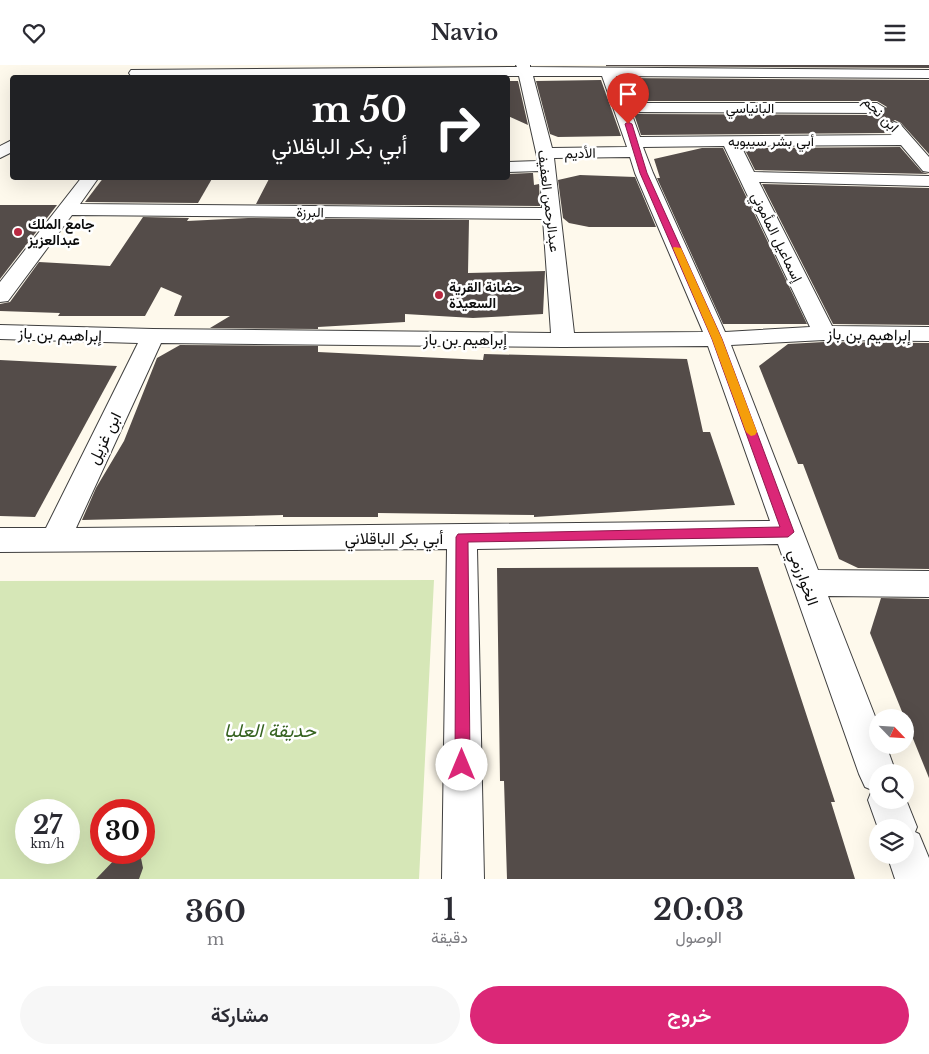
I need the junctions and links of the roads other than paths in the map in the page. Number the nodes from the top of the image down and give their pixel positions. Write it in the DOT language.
graph roads {
  1 [pos="524,68"];
  2 [pos="835,69"];
  3 [pos="138,70"];
  4 [pos="608,73"];
  5 [pos="452,74"];
  6 [pos="929,74"];
  7 [pos="622,107"];
  8 [pos="878,109"];
  9 [pos="906,140"];
  10 [pos="730,141"];
  11 [pos="636,147"];
  12 [pos="925,159"];
  13 [pos="548,166"];
  14 [pos="510,167"];
  15 [pos="747,177"];
  16 [pos="90,180"];
  17 [pos="929,181"];
  18 [pos="67,209"];
  19 [pos="553,214"];
  20 [pos="0,297"];
  21 [pos="0,332"];
  22 [pos="824,333"];
  23 [pos="929,334"];
  24 [pos="153,336"];
  25 [pos="563,339"];
  26 [pos="717,339"];
  27 [pos="788,532"];
  28 [pos="462,537"];
  29 [pos="0,540"];
  30 [pos="56,540"];
  31 [pos="807,583"];
  32 [pos="929,584"];
  33 [pos="874,764"];
  34 [pos="910,864"];
  35 [pos="463,879"];
  36 [pos="916,879"];
  1 -- 4 [label="street"];
  1 -- 5 [label="street"];
  1 -- 13 [label="street, عبدالرحمن العفيف"];
  2 -- 4 [label="street"];
  2 -- 6 [label="street"];
  2 -- 8 [label="street, ابن نجم"];
  3 -- 5 [label="street"];
  4 -- 7 [label="street, الخوارزمي"];
  7 -- 8 [label="street, البانياسي"];
  7 -- 11 [label="street, الخوارزمي"];
  8 -- 9 [label="street, ابن نجم"];
  9 -- 10 [label="street, أبي بشر سيبويه"];
  9 -- 12 [label="street, ابن نجم"];
  10 -- 11 [label="street, أبي بشر سيبويه"];
  10 -- 15 [label="street, إسماعيل المأموني"];
  11 -- 13 [label="street, الأديم"];
  11 -- 26 [label="street, الخوارزمي"];
  13 -- 14 [label="street, الأديم"];
  13 -- 19 [label="street, عبدالرحمن العفيف"];
  15 -- 17 [label="street"];
  15 -- 22 [label="street, إسماعيل المأموني"];
  16 -- 18 [label="street"];
  18 -- 19 [label="street, البرزة"];
  18 -- 20 [label="street"];
  19 -- 25 [label="street, عبدالرحمن العفيف"];
  21 -- 24 [label="street, إبراهيم بن باز"];
  22 -- 23 [label="street, إبراهيم بن باز"];
  22 -- 26 [label="street, إبراهيم بن باز"];
  24 -- 25 [label="street, إبراهيم بن باز"];
  24 -- 30 [label="street, ابن غزيل"];
  25 -- 26 [label="street, إبراهيم بن باز"];
  26 -- 27 [label="street, الخوارزمي"];
  27 -- 28 [label="street, أبي بكر الباقلاني"];
  27 -- 31 [label="street, الخوارزمي"];
  28 -- 30 [label="street, أبي بكر الباقلاني"];
  28 -- 35 [label="street"];
  29 -- 30 [label="street, أبي بكر الباقلاني"];
  31 -- 32 [label="street"];
  31 -- 33 [label="street, الخوارزمي"];
  34 -- 36 [label="street"];
}
